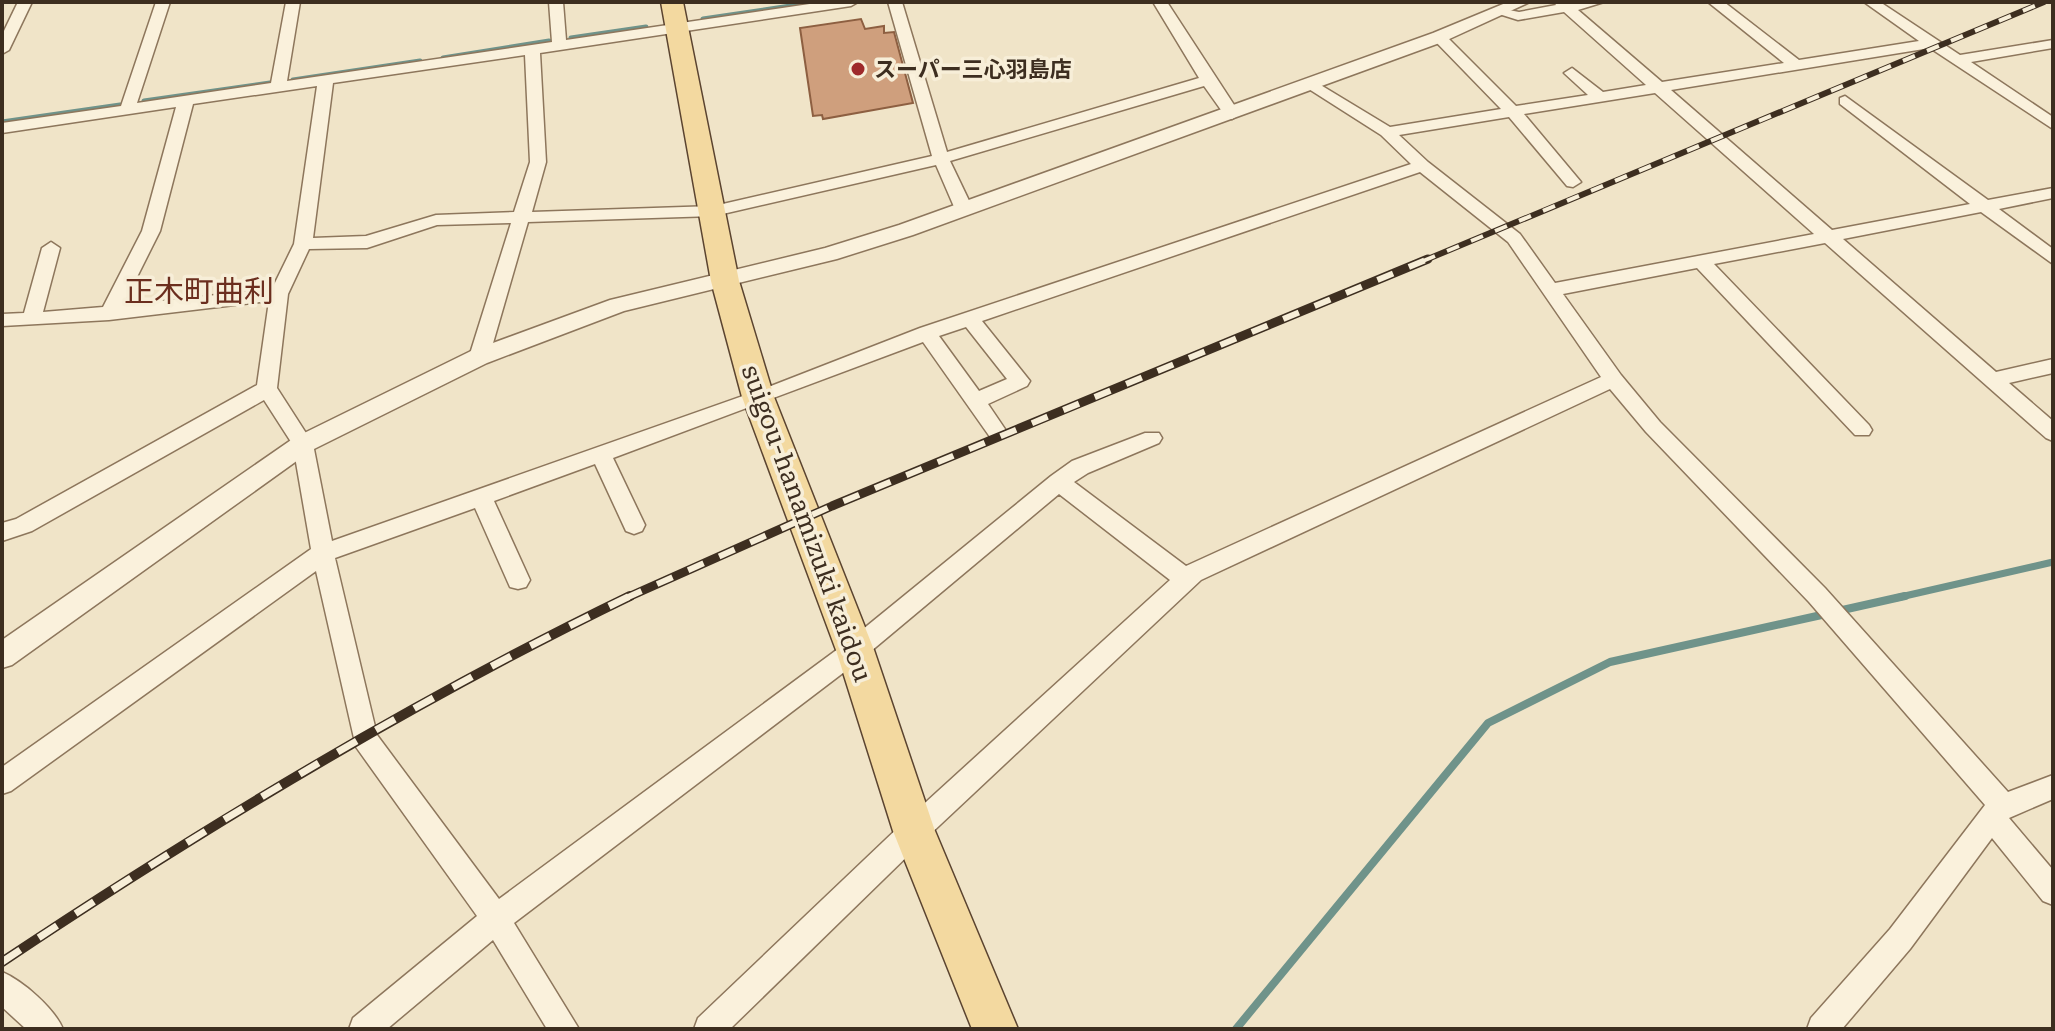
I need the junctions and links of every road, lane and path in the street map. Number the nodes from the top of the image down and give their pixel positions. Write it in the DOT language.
graph roads {
  1 [pos="25,2"];
  2 [pos="163,2"];
  3 [pos="293,2"];
  4 [pos="556,2"];
  5 [pos="851,2"];
  6 [pos="895,2"];
  7 [pos="1160,2"];
  8 [pos="1522,2"];
  9 [pos="1597,2"];
  10 [pos="1715,2"];
  11 [pos="1871,2"];
  12 [pos="1564,4"];
  13 [pos="1504,11"];
  14 [pos="674,15"];
  15 [pos="1439,37"];
  16 [pos="1932,43"];
  17 [pos="559,44"];
  18 [pos="2053,44"];
  19 [pos="532,48"];
  20 [pos="2,50"];
  21 [pos="1957,60"];
  22 [pos="1797,66"];
  23 [pos="1572,73"];
  24 [pos="326,79"];
  25 [pos="1206,81"];
  26 [pos="1309,84"];
  27 [pos="278,87"];
  28 [pos="1660,89"];
  29 [pos="1601,98"];
  30 [pos="186,100"];
  31 [pos="1845,101"];
  32 [pos="128,108"];
  33 [pos="1513,112"];
  34 [pos="1232,114"];
  35 [pos="2053,124"];
  36 [pos="2,128"];
  37 [pos="1387,132"];
  38 [pos="941,159"];
  39 [pos="1422,166"];
  40 [pos="1573,182"];
  41 [pos="2053,193"];
  42 [pos="1985,206"];
  43 [pos="964,209"];
  44 [pos="714,211"];
  45 [pos="519,220"];
  46 [pos="1828,236"];
  47 [pos="303,244"];
  48 [pos="51,248"];
  49 [pos="2053,258"];
  50 [pos="1701,261"];
  51 [pos="725,281"];
  52 [pos="1551,290"];
  53 [pos="279,294"];
  54 [pos="109,314"];
  55 [pos="32,319"];
  56 [pos="970,319"];
  57 [pos="2,320"];
  58 [pos="927,333"];
  59 [pos="479,357"];
  60 [pos="2053,366"];
  61 [pos="1614,380"];
  62 [pos="1991,380"];
  63 [pos="267,389"];
  64 [pos="758,397"];
  65 [pos="975,401"];
  66 [pos="1862,430"];
  67 [pos="997,432"];
  68 [pos="2053,433"];
  69 [pos="1152,438"];
  70 [pos="303,444"];
  71 [pos="601,455"];
  72 [pos="1059,482"];
  73 [pos="481,497"];
  74 [pos="634,525"];
  75 [pos="2,532"];
  76 [pos="323,553"];
  77 [pos="1186,579"];
  78 [pos="518,580"];
  79 [pos="855,650"];
  80 [pos="2,656"];
  81 [pos="2,782"];
  82 [pos="2053,787"];
  83 [pos="1997,811"];
  84 [pos="914,831"];
  85 [pos="2053,891"];
  86 [pos="496,919"];
  87 [pos="2,987"];
  88 [pos="48,1029"];
  89 [pos="364,1029"];
  90 [pos="564,1029"];
  91 [pos="709,1029"];
  92 [pos="995,1029"];
  93 [pos="1822,1029"];
  1 -- 20 [label="street"];
  2 -- 32 [label="street"];
  3 -- 27 [label="street"];
  4 -- 17 [label="street"];
  5 -- 14 [label="street"];
  6 -- 38 [label="street"];
  7 -- 25 [label="street"];
  8 -- 13 [label="street"];
  9 -- 12 [label="street"];
  10 -- 22 [label="street"];
  11 -- 16 [label="street"];
  12 -- 13 [label="street"];
  12 -- 28 [label="street"];
  13 -- 15 [label="street"];
  14 -- 17 [label="street"];
  14 -- 44 [label="main road, suigou-hanamizuki kaidou"];
  15 -- 26 [label="street"];
  15 -- 33 [label="street"];
  16 -- 21 [label="street"];
  16 -- 22 [label="street"];
  17 -- 19 [label="street"];
  18 -- 21 [label="street"];
  19 -- 24 [label="street"];
  19 -- 45 [label="street"];
  21 -- 35 [label="street"];
  22 -- 28 [label="street"];
  23 -- 29 [label="street"];
  24 -- 27 [label="street"];
  24 -- 47 [label="street"];
  25 -- 34 [label="street"];
  25 -- 38 [label="street"];
  26 -- 34 [label="street"];
  26 -- 37 [label="street"];
  27 -- 30 [label="street"];
  28 -- 29 [label="street"];
  28 -- 46 [label="street"];
  29 -- 33 [label="street"];
  30 -- 32 [label="street"];
  30 -- 54 [label="street"];
  31 -- 42 [label="street"];
  32 -- 36 [label="street"];
  33 -- 37 [label="street"];
  33 -- 40 [label="street"];
  34 -- 43 [label="street"];
  37 -- 39 [label="street"];
  38 -- 43 [label="street"];
  38 -- 44 [label="street"];
  39 -- 52 [label="street"];
  39 -- 56 [label="street"];
  41 -- 42 [label="street"];
  42 -- 46 [label="street"];
  42 -- 49 [label="street"];
  43 -- 51 [label="street"];
  44 -- 45 [label="street"];
  44 -- 51 [label="main road, suigou-hanamizuki kaidou"];
  45 -- 47 [label="street"];
  45 -- 59 [label="street"];
  46 -- 50 [label="street"];
  46 -- 62 [label="street"];
  47 -- 53 [label="street"];
  48 -- 55 [label="street"];
  50 -- 52 [label="street"];
  50 -- 66 [label="street"];
  51 -- 59 [label="street"];
  51 -- 64 [label="main road, suigou-hanamizuki kaidou"];
  52 -- 61 [label="street"];
  53 -- 54 [label="street"];
  53 -- 63 [label="street"];
  54 -- 55 [label="street"];
  55 -- 57 [label="street"];
  56 -- 58 [label="street"];
  56 -- 65 [label="street"];
  58 -- 64 [label="street"];
  58 -- 65 [label="street"];
  59 -- 70 [label="street"];
  60 -- 62 [label="street"];
  61 -- 77 [label="street"];
  61 -- 83 [label="street"];
  62 -- 68 [label="street"];
  63 -- 70 [label="street"];
  63 -- 75 [label="street"];
  64 -- 71 [label="street"];
  64 -- 79 [label="main road, suigou-hanamizuki kaidou"];
  65 -- 67 [label="street"];
  69 -- 72 [label="street"];
  70 -- 76 [label="street"];
  70 -- 80 [label="street"];
  71 -- 73 [label="street"];
  71 -- 74 [label="street"];
  72 -- 77 [label="street"];
  72 -- 79 [label="street"];
  73 -- 76 [label="street"];
  73 -- 78 [label="street"];
  76 -- 81 [label="street"];
  76 -- 86 [label="street"];
  77 -- 84 [label="street"];
  79 -- 84 [label="main road, suigou-hanamizuki kaidou"];
  79 -- 86 [label="street"];
  82 -- 83 [label="street"];
  83 -- 85 [label="street"];
  83 -- 93 [label="street"];
  84 -- 91 [label="street"];
  84 -- 92 [label="main road, suigou-hanamizuki kaidou"];
  86 -- 89 [label="street"];
  86 -- 90 [label="street"];
  87 -- 88 [label="street"];
}
